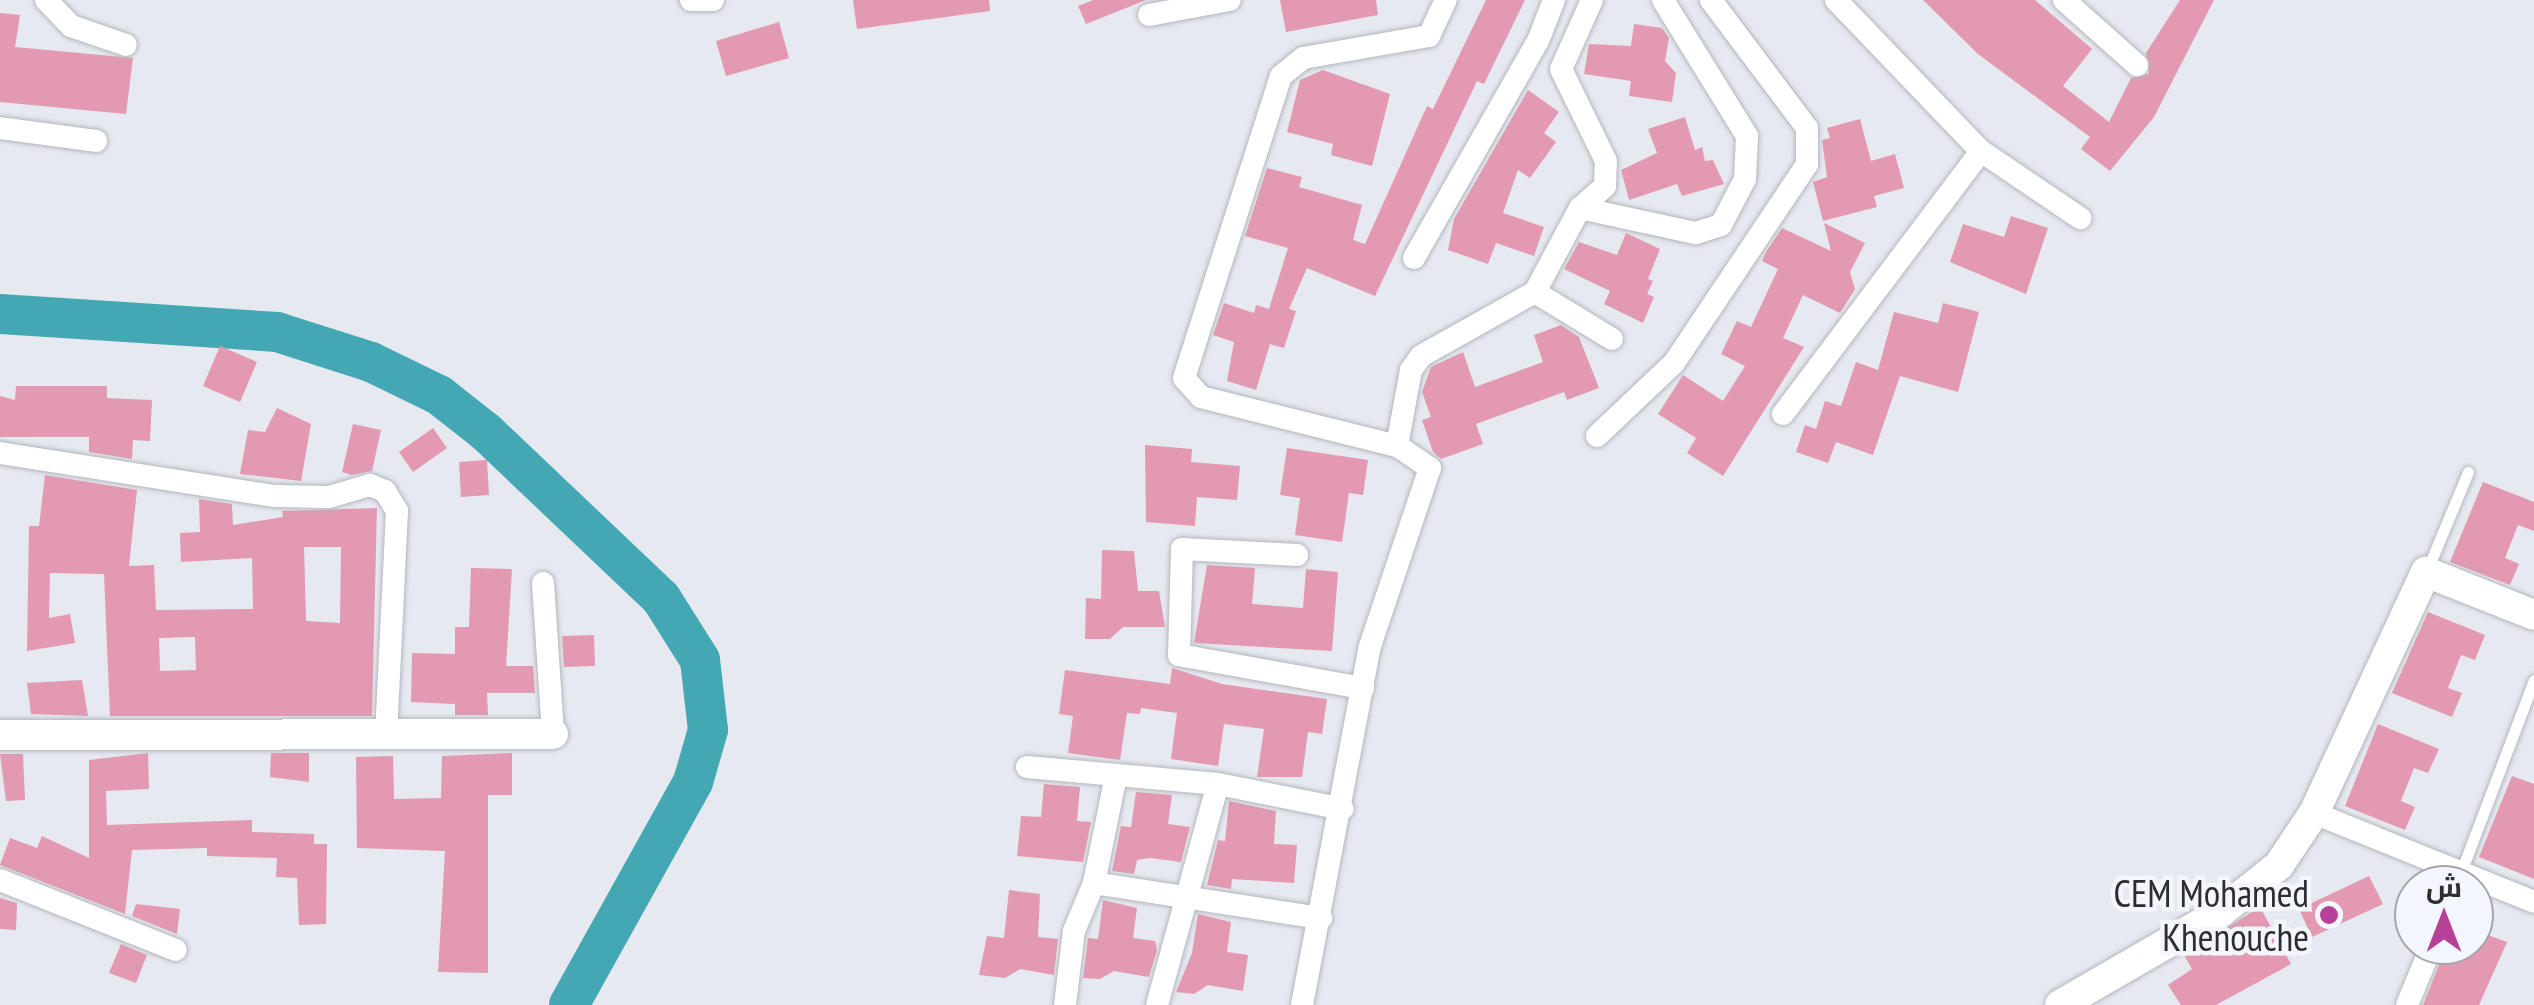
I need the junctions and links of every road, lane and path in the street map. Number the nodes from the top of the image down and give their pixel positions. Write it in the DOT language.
graph roads {
  1 [pos="46,0"];
  2 [pos="691,0"];
  3 [pos="713,0"];
  4 [pos="1230,0"];
  5 [pos="1446,0"];
  6 [pos="1554,0"];
  7 [pos="1592,0"];
  8 [pos="1664,0"];
  9 [pos="1712,0"];
  10 [pos="1836,0"];
  11 [pos="2064,0"];
  12 [pos="1149,15"];
  13 [pos="126,45"];
  14 [pos="2137,64"];
  15 [pos="0,128"];
  16 [pos="96,141"];
  17 [pos="1982,152"];
  18 [pos="1580,208"];
  19 [pos="2080,218"];
  20 [pos="1414,258"];
  21 [pos="1535,292"];
  22 [pos="1612,339"];
  23 [pos="1783,414"];
  24 [pos="1597,436"];
  25 [pos="1397,446"];
  26 [pos="0,453"];
  27 [pos="2468,472"];
  28 [pos="1296,555"];
  29 [pos="2426,572"];
  30 [pos="542,584"];
  31 [pos="2533,611"];
  32 [pos="2534,680"];
  33 [pos="1363,688"];
  34 [pos="553,734"];
  35 [pos="0,735"];
  36 [pos="386,735"];
  37 [pos="1027,768"];
  38 [pos="1116,776"];
  39 [pos="1218,784"];
  40 [pos="1343,808"];
  41 [pos="2314,813"];
  42 [pos="2427,865"];
  43 [pos="2463,865"];
  44 [pos="0,880"];
  45 [pos="1094,883"];
  46 [pos="2494,890"];
  47 [pos="1184,896"];
  48 [pos="2534,902"];
  49 [pos="1321,918"];
  50 [pos="176,950"];
  51 [pos="2424,965"];
  52 [pos="1065,1005"];
  53 [pos="1157,1005"];
  54 [pos="1302,1005"];
  55 [pos="2060,1005"];
  56 [pos="2407,1005"];
  1 -- 13 [label="street"];
  2 -- 3 [label="street"];
  4 -- 12 [label="street"];
  5 -- 25 [label="street"];
  6 -- 20 [label="street"];
  7 -- 18 [label="street"];
  8 -- 18 [label="street"];
  9 -- 24 [label="street"];
  10 -- 17 [label="street"];
  11 -- 14 [label="street"];
  15 -- 16 [label="street"];
  17 -- 19 [label="street"];
  17 -- 23 [label="street"];
  18 -- 21 [label="street"];
  21 -- 22 [label="street"];
  21 -- 25 [label="street"];
  25 -- 33 [label="street"];
  26 -- 36 [label="street"];
  27 -- 29 [label="lane"];
  28 -- 33 [label="street"];
  29 -- 31 [label="street"];
  29 -- 41 [label="street"];
  30 -- 34 [label="street"];
  32 -- 43 [label="lane"];
  33 -- 40 [label="street"];
  34 -- 36 [label="street"];
  35 -- 36 [label="street"];
  37 -- 38 [label="street"];
  38 -- 39 [label="street"];
  38 -- 45 [label="street"];
  39 -- 40 [label="street"];
  39 -- 47 [label="street"];
  40 -- 49 [label="street"];
  41 -- 42 [label="street"];
  41 -- 55 [label="street"];
  44 -- 50 [label="street"];
  45 -- 47 [label="street"];
  45 -- 52 [label="street"];
  46 -- 48 [label="street"];
  47 -- 49 [label="street"];
  47 -- 53 [label="street"];
  49 -- 54 [label="street"];
  51 -- 56 [label="street"];
}
